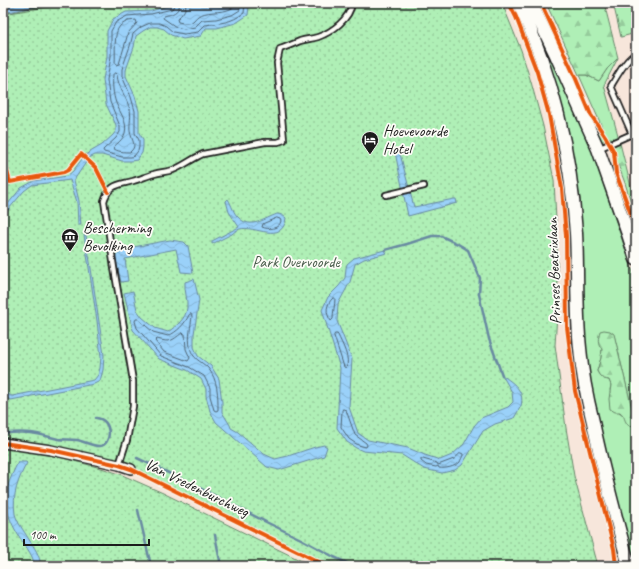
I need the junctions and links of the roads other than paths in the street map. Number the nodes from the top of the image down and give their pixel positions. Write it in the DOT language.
graph roads {
  1 [pos="352,3"];
  2 [pos="519,3"];
  3 [pos="531,3"];
  4 [pos="636,54"];
  5 [pos="598,149"];
  6 [pos="424,186"];
  7 [pos="386,195"];
  8 [pos="636,259"];
  9 [pos="3,443"];
  10 [pos="119,465"];
  11 [pos="131,469"];
  12 [pos="629,566"];
  1 -- 10 [label="lane"];
  2 -- 12 [label="main road, Prinses Beatrixlaan"];
  3 -- 5 [label="main road"];
  4 -- 5 [label="lane"];
  5 -- 8 [label="main road"];
  6 -- 7 [label="lane"];
  9 -- 10 [label="street, Van Vredenburchweg"];
  10 -- 11 [label="street, Van Vredenburchweg"];
}
